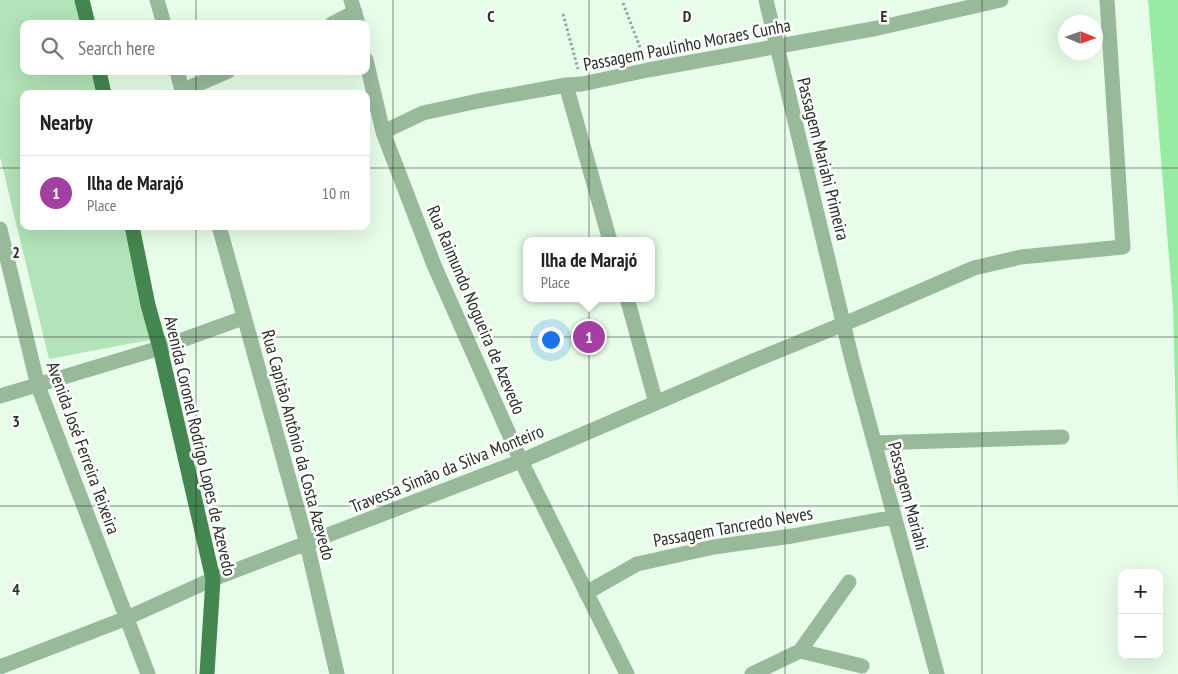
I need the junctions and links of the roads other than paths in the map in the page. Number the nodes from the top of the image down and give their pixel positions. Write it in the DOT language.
graph roads {
  1 [pos="82,0"];
  2 [pos="157,0"];
  3 [pos="766,0"];
  4 [pos="1001,0"];
  5 [pos="1106,0"];
  6 [pos="355,12"];
  7 [pos="87,20"];
  8 [pos="163,20"];
  9 [pos="340,20"];
  10 [pos="776,46"];
  11 [pos="100,75"];
  12 [pos="178,75"];
  13 [pos="219,75"];
  14 [pos="370,75"];
  15 [pos="566,85"];
  16 [pos="103,90"];
  17 [pos="182,90"];
  18 [pos="187,90"];
  19 [pos="383,132"];
  20 [pos="0,229"];
  21 [pos="133,230"];
  22 [pos="220,230"];
  23 [pos="609,237"];
  24 [pos="628,302"];
  25 [pos="243,318"];
  26 [pos="845,327"];
  27 [pos="160,348"];
  28 [pos="38,386"];
  29 [pos="0,396"];
  30 [pos="656,404"];
  31 [pos="1062,437"];
  32 [pos="874,443"];
  33 [pos="521,461"];
  34 [pos="894,517"];
  35 [pos="307,544"];
  36 [pos="213,579"];
  37 [pos="849,582"];
  38 [pos="586,594"];
  39 [pos="127,618"];
  40 [pos="800,651"];
  41 [pos="862,666"];
  42 [pos="0,667"];
  43 [pos="209,671"];
  44 [pos="148,674"];
  45 [pos="337,674"];
  46 [pos="627,674"];
  47 [pos="752,674"];
  48 [pos="937,674"];
  1 -- 7 [label="main road"];
  2 -- 8 [label="street"];
  3 -- 10 [label="street, Passagem Mariahi Primeira"];
  4 -- 10 [label="street, Passagem Paulinho Moraes Cunha"];
  5 -- 30 [label="street, Travessa Simão da Silva Monteiro, bridge"];
  6 -- 9 [label="street"];
  10 -- 15 [label="street, Passagem Paulinho Moraes Cunha"];
  10 -- 26 [label="street, Passagem Mariahi Primeira"];
  11 -- 16 [label="main road"];
  12 -- 17 [label="street"];
  13 -- 18 [label="street"];
  14 -- 19 [label="street, Rua Raimundo Nogueira de Azevedo"];
  15 -- 19 [label="street, Passagem Paulinho Moraes Cunha"];
  15 -- 23 [label="street"];
  19 -- 33 [label="street, Rua Raimundo Nogueira de Azevedo"];
  20 -- 28 [label="street, Avenida José Ferreira Teixeira"];
  21 -- 27 [label="main road, Avenida Coronel Rodrigo Lopes de Azevedo"];
  22 -- 25 [label="street, Rua Capitão Antônio da Costa Azevedo"];
  24 -- 30 [label="street"];
  25 -- 27 [label="street"];
  25 -- 35 [label="street, Rua Capitão Antônio da Costa Azevedo"];
  26 -- 32 [label="street, Passagem Mariahi"];
  27 -- 28 [label="street"];
  27 -- 36 [label="main road, Avenida Coronel Rodrigo Lopes de Azevedo"];
  28 -- 29 [label="street"];
  28 -- 39 [label="street, Avenida José Ferreira Teixeira"];
  30 -- 33 [label="street, Travessa Simão da Silva Monteiro"];
  31 -- 32 [label="street"];
  32 -- 34 [label="street, Passagem Mariahi"];
  33 -- 35 [label="street, Travessa Simão da Silva Monteiro"];
  33 -- 38 [label="street, Rua Raimundo Nogueira de Azevedo"];
  34 -- 38 [label="street, Passagem Tancredo Neves"];
  34 -- 48 [label="street, Passagem Mariahi"];
  35 -- 36 [label="street, Travessa Simão da Silva Monteiro"];
  35 -- 45 [label="street, Rua Capitão Antônio da Costa Azevedo"];
  36 -- 39 [label="street, Travessa Simão da Silva Monteiro"];
  36 -- 43 [label="main road, Avenida Coronel Rodrigo Lopes de Azevedo"];
  37 -- 40 [label="street"];
  38 -- 46 [label="street, Rua Raimundo Nogueira de Azevedo"];
  39 -- 42 [label="street, Travessa Simão da Silva Monteiro"];
  39 -- 44 [label="street, Avenida José Ferreira Teixeira"];
  40 -- 41 [label="street"];
  40 -- 47 [label="street"];
}
